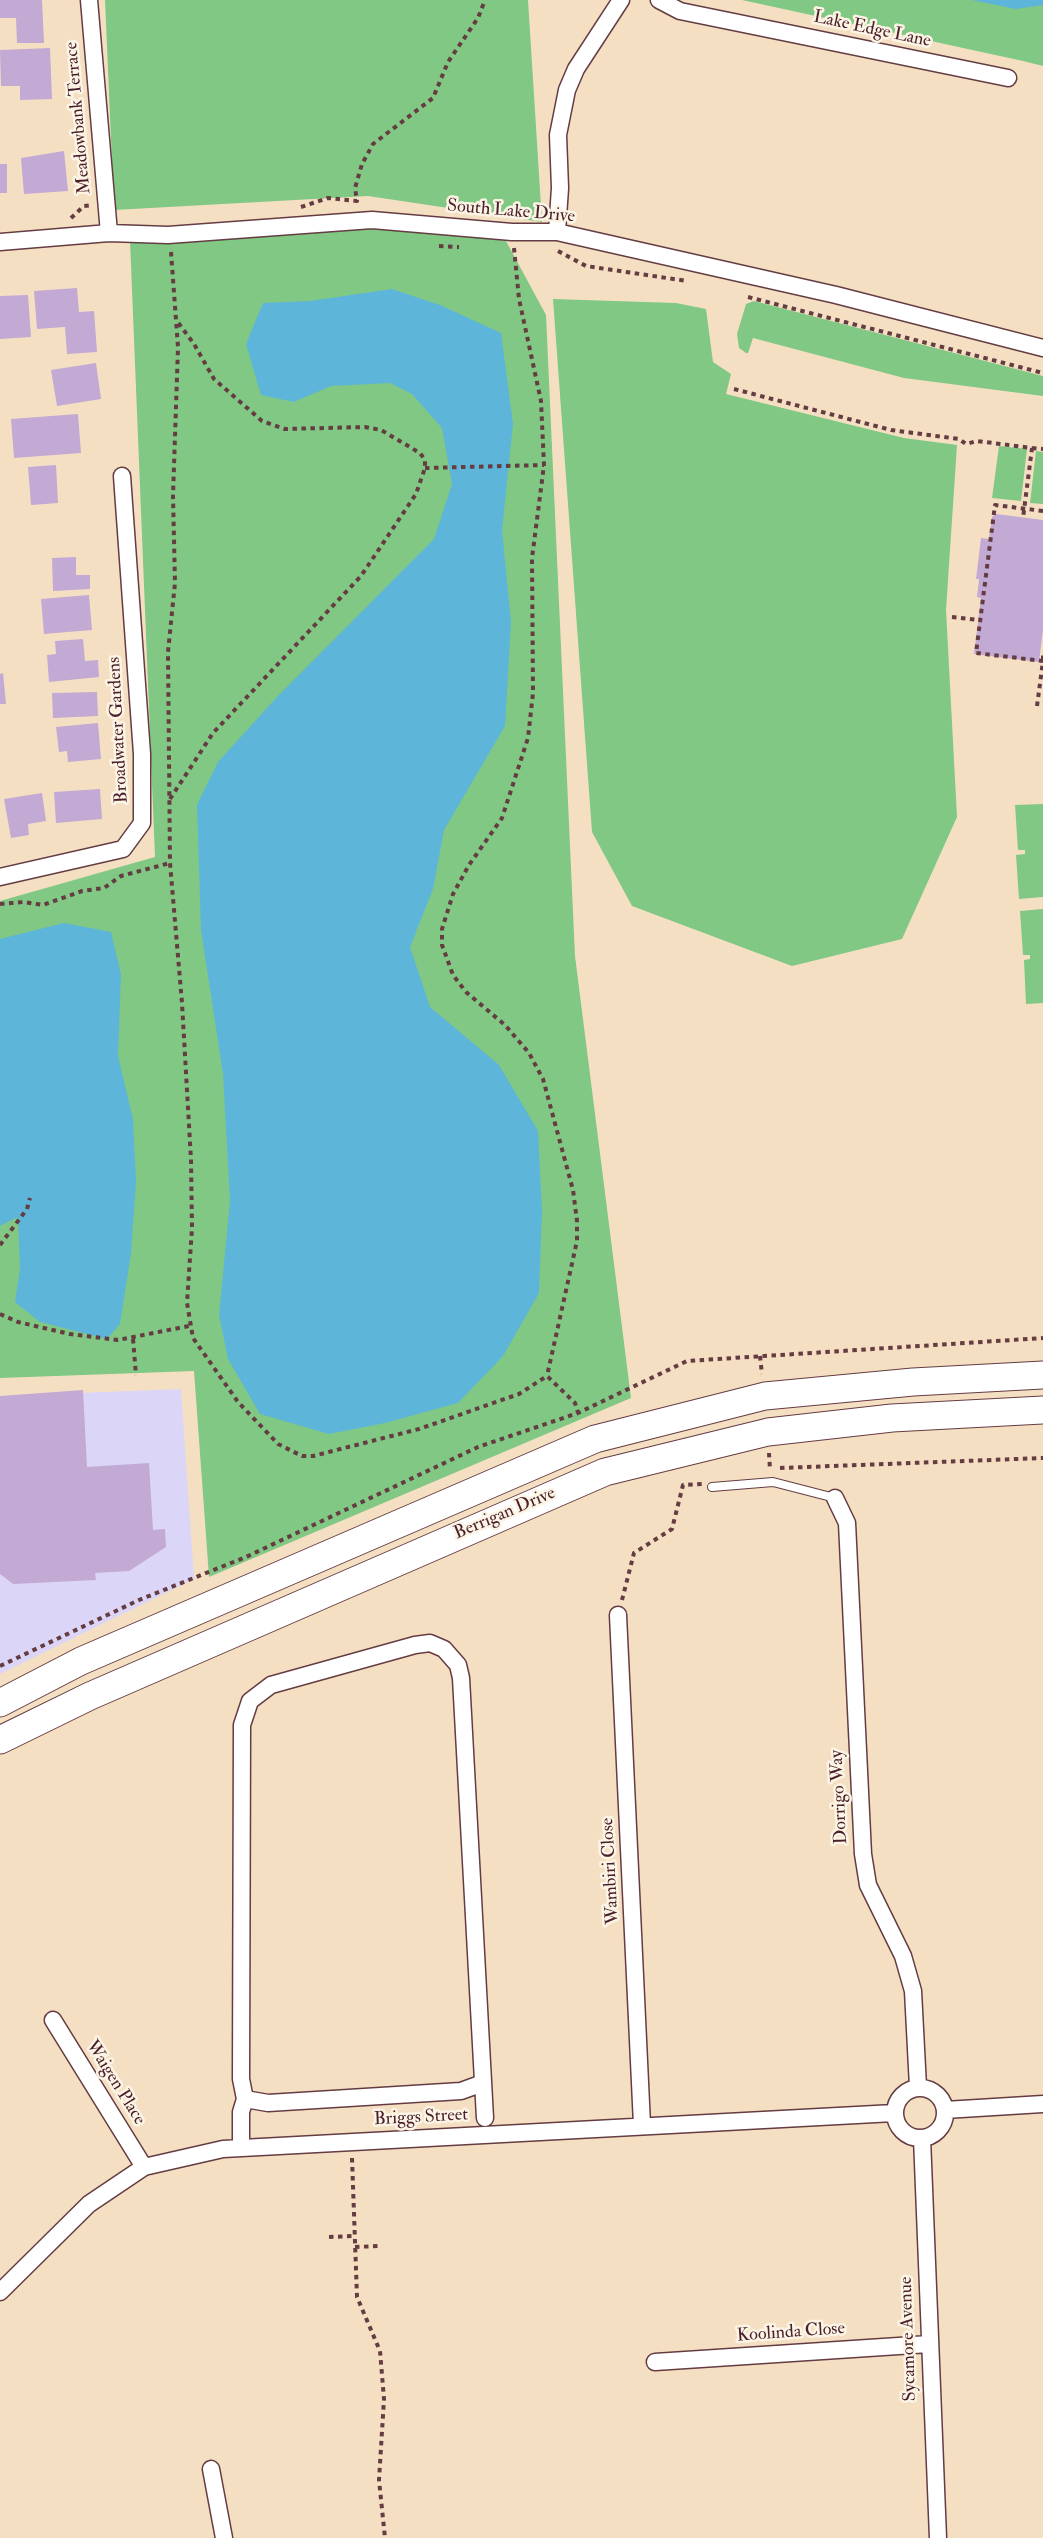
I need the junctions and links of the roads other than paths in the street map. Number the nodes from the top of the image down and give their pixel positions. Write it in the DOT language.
graph roads {
  1 [pos="89,0"];
  2 [pos="621,0"];
  3 [pos="659,0"];
  4 [pos="1008,78"];
  5 [pos="109,233"];
  6 [pos="554,240"];
  7 [pos="0,242"];
  8 [pos="1043,348"];
  9 [pos="122,476"];
  10 [pos="0,877"];
  11 [pos="1043,1375"];
  12 [pos="1043,1410"];
  13 [pos="712,1487"];
  14 [pos="835,1498"];
  15 [pos="618,1615"];
  16 [pos="184,1617"];
  17 [pos="199,1648"];
  18 [pos="0,1703"];
  19 [pos="0,1740"];
  20 [pos="52,2020"];
  21 [pos="483,2084"];
  22 [pos="918,2087"];
  23 [pos="245,2099"];
  24 [pos="1043,2104"];
  25 [pos="945,2110"];
  26 [pos="894,2113"];
  27 [pos="485,2118"];
  28 [pos="642,2125"];
  29 [pos="922,2138"];
  30 [pos="241,2148"];
  31 [pos="144,2167"];
  32 [pos="0,2292"];
  33 [pos="929,2344"];
  34 [pos="655,2362"];
  35 [pos="211,2469"];
  36 [pos="224,2538"];
  37 [pos="938,2538"];
  1 -- 5 [label="street, Meadowbank Terrace"];
  2 -- 6 [label="street"];
  3 -- 4 [label="street, Lake Edge Lane"];
  5 -- 6 [label="street, South Lake Drive"];
  5 -- 7 [label="street, South Lake Drive"];
  6 -- 8 [label="street, South Lake Drive"];
  9 -- 10 [label="street, Broadwater Gardens"];
  11 -- 16 [label="main road, Berrigan Drive"];
  12 -- 17 [label="main road, Berrigan Drive"];
  13 -- 14 [label="lane"];
  14 -- 22 [label="street, Dorrigo Way"];
  15 -- 28 [label="street, Wambiri Close"];
  16 -- 17 [label="main road"];
  16 -- 18 [label="main road, Berrigan Drive"];
  17 -- 19 [label="main road, Berrigan Drive"];
  20 -- 31 [label="street, Waigen Place"];
  21 -- 23 [label="street"];
  21 -- 23 [label="street"];
  21 -- 27 [label="street"];
  22 -- 25 [label="street"];
  22 -- 26 [label="street"];
  23 -- 30 [label="street"];
  24 -- 25 [label="street"];
  25 -- 29 [label="street"];
  26 -- 28 [label="street, Briggs Street"];
  26 -- 29 [label="street"];
  28 -- 30 [label="street, Briggs Street"];
  29 -- 33 [label="street, Sycamore Avenue"];
  30 -- 31 [label="street, Briggs Street"];
  31 -- 32 [label="street, Briggs Street"];
  33 -- 34 [label="street, Koolinda Close"];
  33 -- 37 [label="street, Sycamore Avenue"];
  35 -- 36 [label="street"];
}
